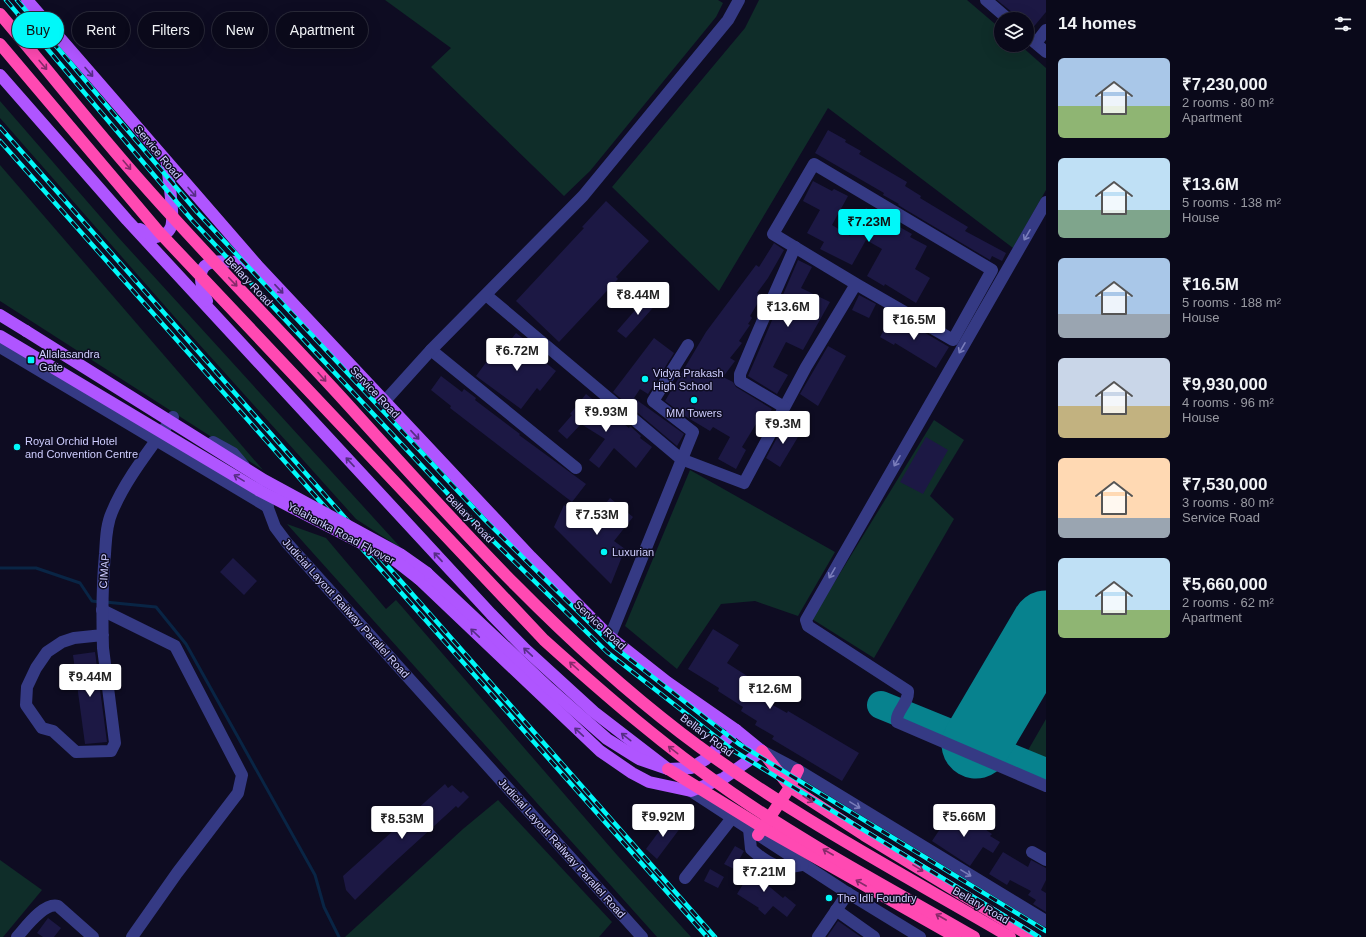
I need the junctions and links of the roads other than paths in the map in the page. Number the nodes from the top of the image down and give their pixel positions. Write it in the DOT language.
graph roads {
  1 [pos="27,0"];
  2 [pos="739,0"];
  3 [pos="986,0"];
  4 [pos="1000,12"];
  5 [pos="0,14"];
  6 [pos="1046,30"];
  7 [pos="1034,37"];
  8 [pos="1034,42"];
  9 [pos="0,44"];
  10 [pos="1046,52"];
  11 [pos="0,75"];
  12 [pos="167,164"];
  13 [pos="1046,202"];
  14 [pos="127,220"];
  15 [pos="796,247"];
  16 [pos="256,264"];
  17 [pos="856,284"];
  18 [pos="486,295"];
  19 [pos="210,308"];
  20 [pos="0,309"];
  21 [pos="0,314"];
  22 [pos="0,336"];
  23 [pos="688,345"];
  24 [pos="0,347"];
  25 [pos="18,347"];
  26 [pos="432,350"];
  27 [pos="384,402"];
  28 [pos="784,407"];
  29 [pos="173,417"];
  30 [pos="158,439"];
  31 [pos="681,459"];
  32 [pos="576,468"];
  33 [pos="268,506"];
  34 [pos="423,576"];
  35 [pos="102,610"];
  36 [pos="103,636"];
  37 [pos="610,637"];
  38 [pos="736,730"];
  39 [pos="762,751"];
  40 [pos="668,769"];
  41 [pos="798,770"];
  42 [pos="1046,786"];
  43 [pos="790,787"];
  44 [pos="695,790"];
  45 [pos="732,818"];
  46 [pos="756,830"];
  47 [pos="1032,852"];
  48 [pos="1046,860"];
  49 [pos="804,864"];
  50 [pos="685,878"];
  51 [pos="848,893"];
  52 [pos="836,910"];
  53 [pos="1046,921"];
  54 [pos="905,933"];
  55 [pos="17,937"];
  56 [pos="93,937"];
  57 [pos="132,937"];
  58 [pos="642,937"];
  59 [pos="818,937"];
  60 [pos="874,937"];
  61 [pos="920,937"];
  62 [pos="956,937"];
  63 [pos="974,937"];
  64 [pos="1010,937"];
  65 [pos="1032,937"];
  1 -- 12 [label="main road, Service Road, one-way"];
  2 -- 18 [label="street"];
  3 -- 4 [label="street"];
  5 -- 64 [label="highway, Bellary Road, one-way, bridge"];
  6 -- 7 [label="street"];
  8 -- 10 [label="street"];
  63 -- 9 [label="highway, one-way, bridge"];
  11 -- 14 [label="main road"];
  12 -- 14 [label="main road"];
  12 -- 16 [label="main road, Service Road, one-way"];
  13 -- 42 [label="street, one-way"];
  14 -- 19 [label="main road"];
  15 -- 17 [label="street"];
  15 -- 17 [label="street"];
  15 -- 28 [label="street"];
  16 -- 19 [label="main road"];
  16 -- 27 [label="main road, Service Road, one-way"];
  17 -- 28 [label="street"];
  18 -- 26 [label="street"];
  18 -- 31 [label="street"];
  40 -- 19 [label="main road, one-way"];
  20 -- 29 [label="street, Judicial Layout Railway Parallel Road"];
  21 -- 34 [label="main road, Yelahanka Road Flyover, bridge"];
  22 -- 25 [label="main road, Yelahanka Road Flyover, bridge"];
  23 -- 31 [label="street"];
  24 -- 25 [label="street, bridge"];
  24 -- 30 [label="street"];
  34 -- 25 [label="main road, Yelahanka Road Flyover, one-way, bridge"];
  26 -- 27 [label="street"];
  26 -- 32 [label="street"];
  27 -- 37 [label="main road, Service Road, one-way"];
  28 -- 31 [label="street"];
  29 -- 30 [label="street, CIMAP"];
  29 -- 33 [label="street, Judicial Layout Railway Parallel Road"];
  30 -- 33 [label="street"];
  30 -- 35 [label="street, CIMAP"];
  31 -- 37 [label="street"];
  33 -- 58 [label="street, Judicial Layout Railway Parallel Road"];
  34 -- 40 [label="main road, Yelahanka Road Flyover"];
  44 -- 34 [label="main road, Yelahanka Road Flyover, one-way"];
  35 -- 36 [label="street, CIMAP"];
  35 -- 57 [label="street"];
  36 -- 36 [label="street, CIMAP"];
  37 -- 38 [label="main road, Service Road"];
  38 -- 39 [label="main road, Service Road"];
  38 -- 40 [label="main road"];
  39 -- 41 [label="street"];
  39 -- 43 [label="highway"];
  39 -- 44 [label="main road"];
  40 -- 44 [label="highway"];
  41 -- 43 [label="highway"];
  41 -- 53 [label="street, one-way"];
  43 -- 46 [label="highway"];
  43 -- 65 [label="highway, one-way"];
  44 -- 45 [label="street"];
  44 -- 46 [label="highway"];
  45 -- 46 [label="street"];
  45 -- 50 [label="street"];
  46 -- 49 [label="street"];
  46 -- 49 [label="street"];
  62 -- 46 [label="highway, one-way"];
  47 -- 48 [label="street"];
  49 -- 51 [label="street"];
  51 -- 52 [label="street"];
  51 -- 54 [label="street"];
  52 -- 59 [label="street"];
  52 -- 60 [label="street"];
  54 -- 61 [label="street"];
  55 -- 56 [label="street"];
}
